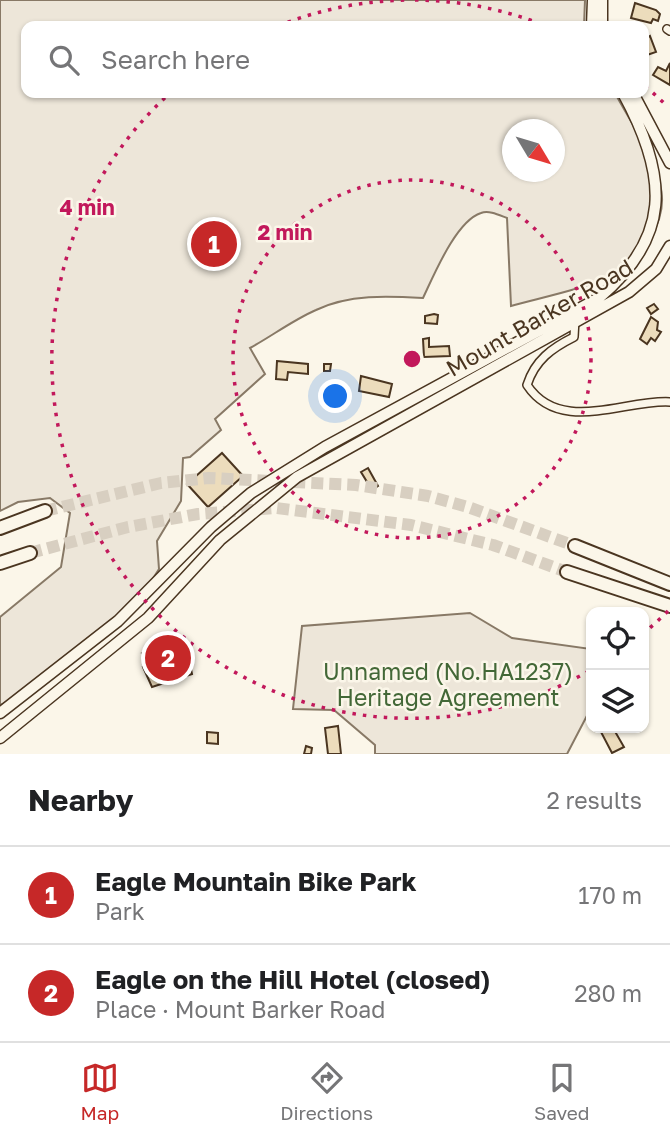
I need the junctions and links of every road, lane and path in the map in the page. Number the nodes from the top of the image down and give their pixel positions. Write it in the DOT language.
graph roads {
  1 [pos="593,0"];
  2 [pos="602,0"];
  3 [pos="592,21"];
  4 [pos="602,21"];
  5 [pos="627,98"];
  6 [pos="636,98"];
  7 [pos="666,149"];
  8 [pos="670,163"];
  9 [pos="667,181"];
  10 [pos="667,240"];
  11 [pos="574,316"];
  12 [pos="670,402"];
  13 [pos="264,485"];
  14 [pos="271,495"];
  15 [pos="46,511"];
  16 [pos="0,528"];
  17 [pos="575,546"];
  18 [pos="30,553"];
  19 [pos="0,563"];
  20 [pos="567,572"];
  21 [pos="670,584"];
  22 [pos="670,606"];
  23 [pos="93,642"];
  24 [pos="104,656"];
  25 [pos="0,713"];
  26 [pos="0,738"];
  1 -- 3 [label="main road"];
  2 -- 4 [label="main road"];
  5 -- 9 [label="main road"];
  6 -- 7 [label="main road"];
  7 -- 8 [label="main road"];
  10 -- 11 [label="main road, Mount Barker Road"];
  11 -- 12 [label="street"];
  11 -- 13 [label="main road, Mount Barker Road"];
  11 -- 14 [label="main road, Mount Barker Road"];
  13 -- 14 [label="main road"];
  13 -- 23 [label="main road, Mount Barker Road"];
  14 -- 24 [label="main road, Mount Barker Road"];
  15 -- 16 [label="highway"];
  17 -- 21 [label="highway"];
  18 -- 19 [label="highway"];
  20 -- 22 [label="highway"];
  23 -- 24 [label="main road"];
  23 -- 25 [label="main road, Mount Barker Road"];
  24 -- 26 [label="main road, Mount Barker Road"];
}
